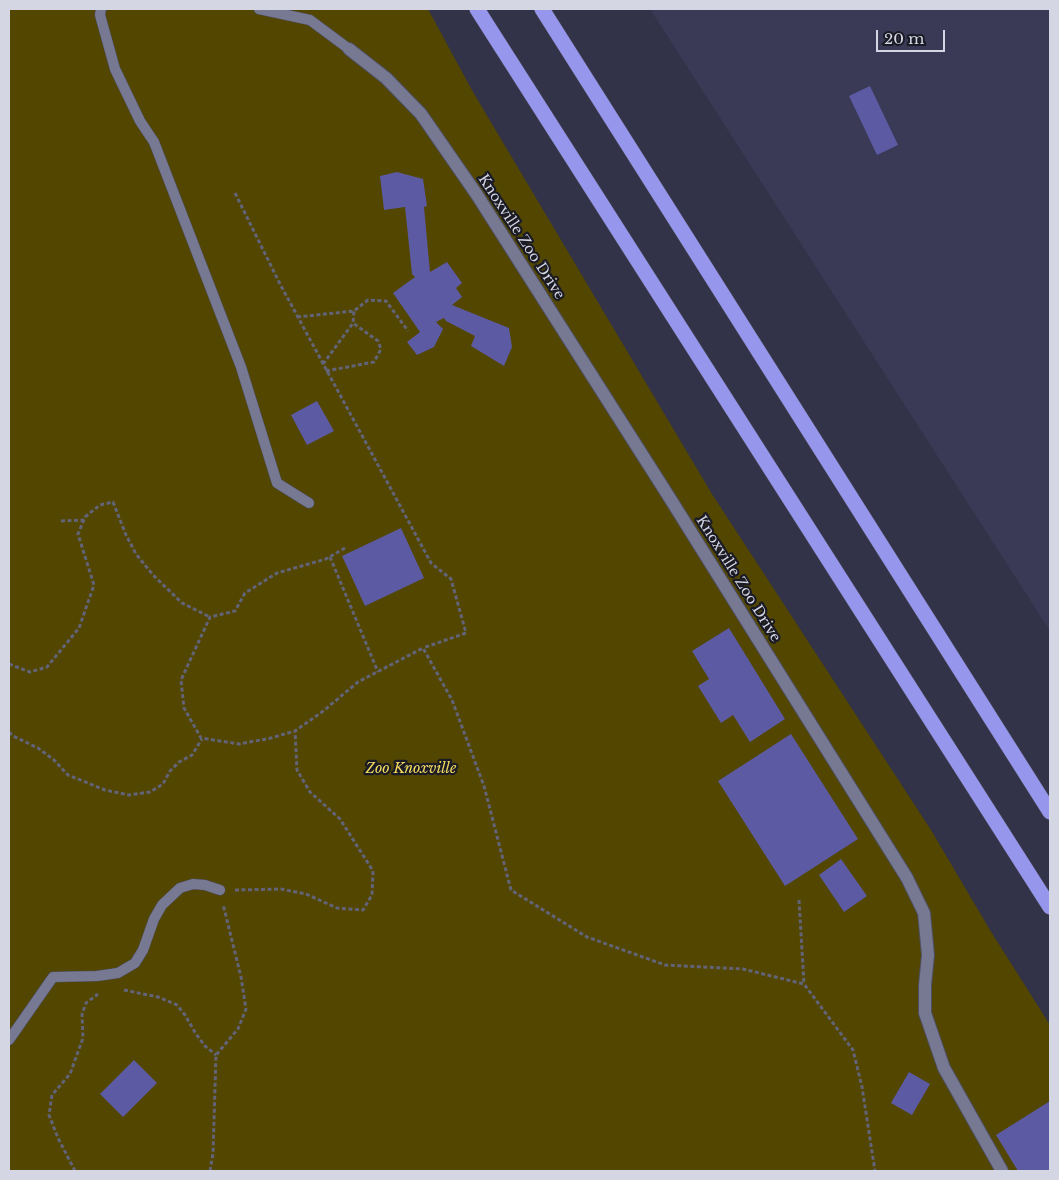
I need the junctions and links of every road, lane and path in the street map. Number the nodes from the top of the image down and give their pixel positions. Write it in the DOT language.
graph roads {
  1 [pos="101,9"];
  2 [pos="259,9"];
  3 [pos="477,9"];
  4 [pos="542,9"];
  5 [pos="349,49"];
  6 [pos="235,192"];
  7 [pos="354,311"];
  8 [pos="297,317"];
  9 [pos="352,323"];
  10 [pos="408,331"];
  11 [pos="323,364"];
  12 [pos="326,371"];
  13 [pos="309,503"];
  14 [pos="84,520"];
  15 [pos="61,521"];
  16 [pos="345,548"];
  17 [pos="330,557"];
  18 [pos="210,617"];
  19 [pos="423,648"];
  20 [pos="9,664"];
  21 [pos="378,672"];
  22 [pos="295,731"];
  23 [pos="9,732"];
  24 [pos="202,739"];
  25 [pos="1050,812"];
  26 [pos="220,890"];
  27 [pos="799,900"];
  28 [pos="1050,907"];
  29 [pos="804,984"];
  30 [pos="121,990"];
  31 [pos="104,992"];
  32 [pos="9,1040"];
  33 [pos="216,1054"];
  34 [pos="75,1171"];
  35 [pos="210,1171"];
  36 [pos="875,1171"];
  37 [pos="1002,1171"];
  1 -- 13 [label="lane"];
  2 -- 5 [label="lane"];
  3 -- 28 [label="highway"];
  4 -- 25 [label="highway"];
  5 -- 37 [label="street, Knoxville Zoo Drive"];
  6 -- 8 [label="path"];
  7 -- 8 [label="path"];
  7 -- 9 [label="path"];
  7 -- 10 [label="path"];
  8 -- 11 [label="path"];
  9 -- 11 [label="path"];
  9 -- 12 [label="path"];
  11 -- 12 [label="path"];
  12 -- 19 [label="path"];
  14 -- 15 [label="path"];
  14 -- 18 [label="path"];
  14 -- 20 [label="path"];
  16 -- 17 [label="path"];
  17 -- 18 [label="path"];
  17 -- 21 [label="path"];
  18 -- 24 [label="path"];
  19 -- 21 [label="path"];
  19 -- 29 [label="path"];
  21 -- 22 [label="path"];
  22 -- 24 [label="path"];
  22 -- 26 [label="path"];
  23 -- 24 [label="path"];
  26 -- 32 [label="lane"];
  26 -- 33 [label="path"];
  27 -- 29 [label="path"];
  29 -- 36 [label="path"];
  30 -- 33 [label="path"];
  31 -- 34 [label="path"];
  33 -- 35 [label="path"];
}
